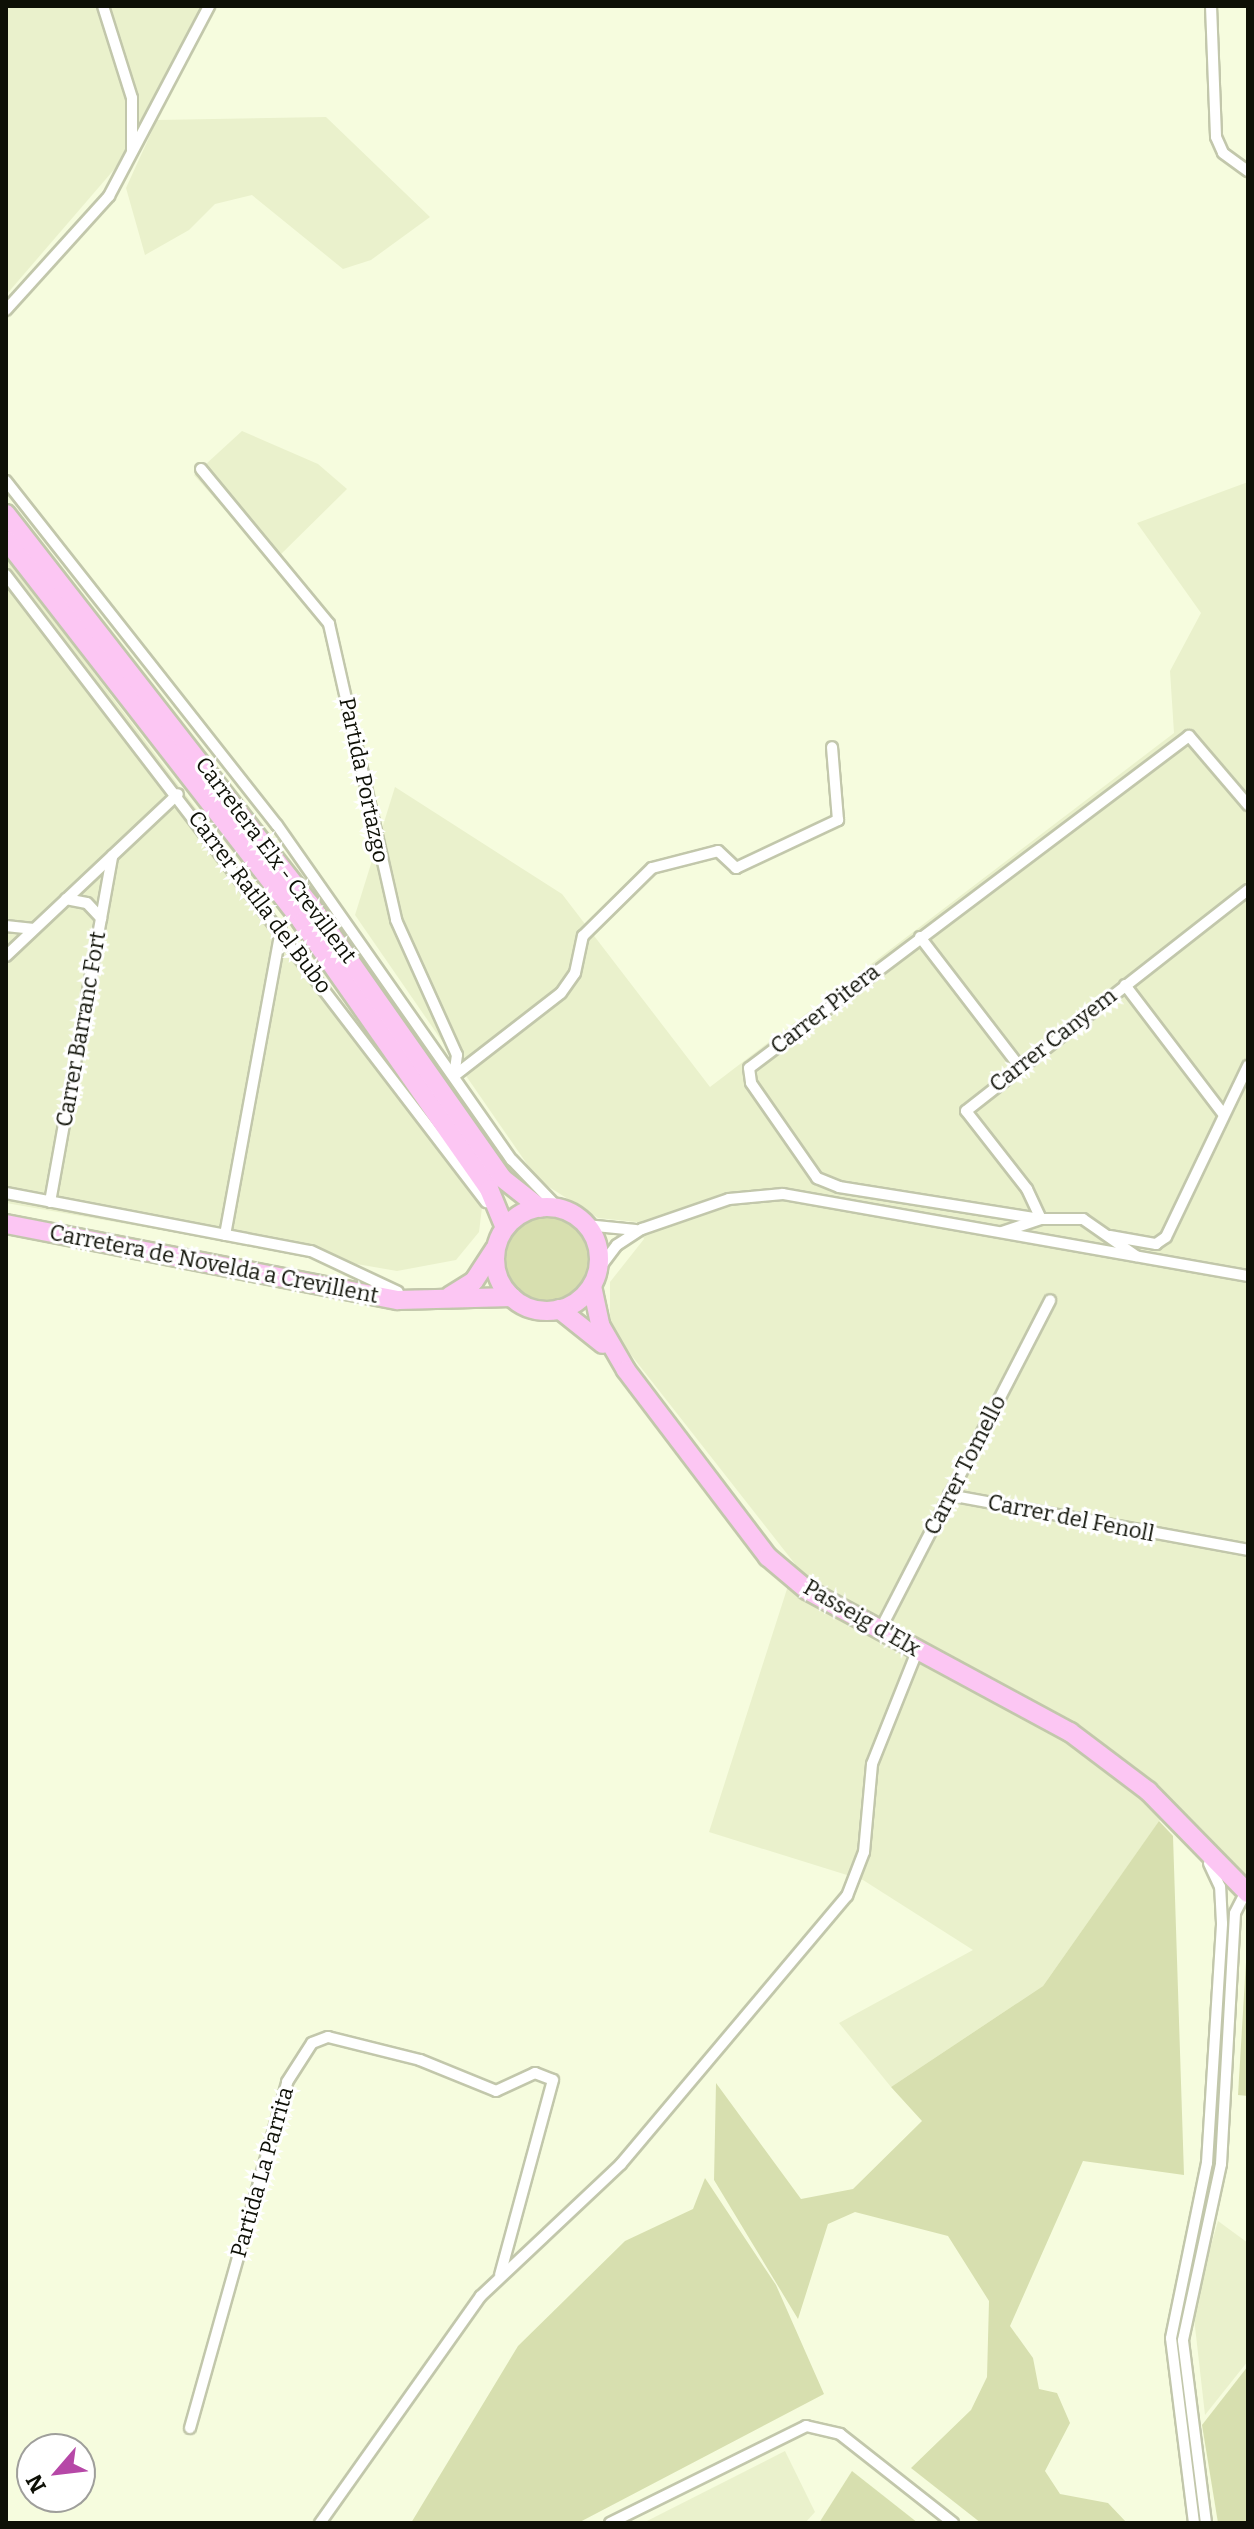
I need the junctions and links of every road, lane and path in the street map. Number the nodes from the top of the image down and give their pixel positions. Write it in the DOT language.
graph roads {
  1 [pos="103,6"];
  2 [pos="209,6"];
  3 [pos="1211,6"];
  4 [pos="132,152"];
  5 [pos="1248,171"];
  6 [pos="6,310"];
  7 [pos="201,469"];
  8 [pos="6,481"];
  9 [pos="6,514"];
  10 [pos="6,540"];
  11 [pos="6,575"];
  12 [pos="832,747"];
  13 [pos="178,794"];
  14 [pos="1248,805"];
  15 [pos="112,856"];
  16 [pos="1248,890"];
  17 [pos="66,899"];
  18 [pos="101,918"];
  19 [pos="6,926"];
  20 [pos="34,929"];
  21 [pos="281,930"];
  22 [pos="920,937"];
  23 [pos="6,940"];
  24 [pos="8,953"];
  25 [pos="1125,985"];
  26 [pos="1019,1066"];
  27 [pos="1248,1066"];
  28 [pos="454,1076"];
  29 [pos="1224,1115"];
  30 [pos="6,1193"];
  31 [pos="50,1202"];
  32 [pos="540,1208"];
  33 [pos="559,1209"];
  34 [pos="1041,1219"];
  35 [pos="6,1224"];
  36 [pos="586,1225"];
  37 [pos="642,1229"];
  38 [pos="999,1233"];
  39 [pos="225,1235"];
  40 [pos="1110,1236"];
  41 [pos="501,1237"];
  42 [pos="1137,1257"];
  43 [pos="1248,1276"];
  44 [pos="595,1278"];
  45 [pos="512,1297"];
  46 [pos="1050,1300"];
  47 [pos="423,1301"];
  48 [pos="559,1309"];
  49 [pos="626,1370"];
  50 [pos="949,1495"];
  51 [pos="1194,1542"];
  52 [pos="1248,1550"];
  53 [pos="1248,1557"];
  54 [pos="880,1630"];
  55 [pos="918,1649"];
  56 [pos="1120,1769"];
  57 [pos="1209,1863"];
  58 [pos="1245,1895"];
  59 [pos="1248,1917"];
  60 [pos="1222,1923"];
  61 [pos="1235,1931"];
  62 [pos="499,2278"];
  63 [pos="190,2428"];
  64 [pos="320,2523"];
  65 [pos="610,2523"];
  66 [pos="953,2523"];
  67 [pos="1194,2523"];
  68 [pos="1206,2523"];
  1 -- 4 [label="street"];
  2 -- 4 [label="street"];
  3 -- 5 [label="street"];
  4 -- 6 [label="street"];
  7 -- 28 [label="street, Partida Portazgo"];
  8 -- 28 [label="street"];
  9 -- 32 [label="highway, Carretera Elx - Crevillent"];
  10 -- 41 [label="highway, Carretera Elx - Crevillent"];
  11 -- 13 [label="street, Carrer Ratlla del Bubo"];
  12 -- 28 [label="street"];
  13 -- 15 [label="street"];
  13 -- 21 [label="street, Carrer Ratlla del Bubo"];
  14 -- 22 [label="street, Carrer Pitera"];
  15 -- 17 [label="street"];
  15 -- 18 [label="street, Carrer Barranc Fort"];
  16 -- 25 [label="street, Carrer Canyem"];
  17 -- 18 [label="street"];
  17 -- 20 [label="street"];
  18 -- 31 [label="street, Carrer Barranc Fort"];
  19 -- 20 [label="street"];
  20 -- 24 [label="street"];
  21 -- 39 [label="street"];
  21 -- 41 [label="street, Carrer Ratlla del Bubo"];
  22 -- 26 [label="street"];
  22 -- 34 [label="street, Carrer Pitera"];
  23 -- 24 [label="street"];
  25 -- 26 [label="street, Carrer Canyem"];
  25 -- 29 [label="street"];
  26 -- 34 [label="street, Carrer Canyem"];
  27 -- 29 [label="street"];
  28 -- 33 [label="street"];
  29 -- 40 [label="street"];
  30 -- 31 [label="street"];
  31 -- 39 [label="street"];
  32 -- 33 [label="highway"];
  32 -- 41 [label="highway"];
  33 -- 36 [label="highway"];
  34 -- 38 [label="street"];
  34 -- 40 [label="street"];
  35 -- 47 [label="highway, Carretera de Novelda a Crevillent"];
  36 -- 37 [label="street"];
  36 -- 44 [label="highway"];
  37 -- 38 [label="street"];
  37 -- 44 [label="street"];
  38 -- 42 [label="street"];
  39 -- 47 [label="street"];
  40 -- 42 [label="street"];
  41 -- 45 [label="highway"];
  41 -- 47 [label="highway, Carretera de Novelda a Crevillent"];
  42 -- 43 [label="street"];
  44 -- 48 [label="highway"];
  44 -- 49 [label="highway"];
  45 -- 47 [label="highway, Carretera de Novelda a Crevillent"];
  45 -- 48 [label="highway"];
  46 -- 50 [label="street, Carrer Tomello"];
  48 -- 49 [label="highway"];
  49 -- 54 [label="highway, Passeig d'Elx"];
  50 -- 51 [label="street, Carrer del Fenoll"];
  50 -- 54 [label="street, Carrer Tomello"];
  51 -- 52 [label="street, Carrer del Fenoll"];
  51 -- 53 [label="street, Carrer del Fenoll"];
  54 -- 55 [label="highway, Passeig d'Elx"];
  55 -- 56 [label="highway, Passeig d'Elx"];
  55 -- 62 [label="street, Partida La Parrita"];
  56 -- 57 [label="highway, Passeig d'Elx"];
  56 -- 58 [label="highway, Passeig d'Elx"];
  57 -- 58 [label="highway, Passeig d'Elx"];
  57 -- 60 [label="street"];
  58 -- 60 [label="street"];
  58 -- 61 [label="street"];
  59 -- 61 [label="street"];
  60 -- 67 [label="street"];
  61 -- 68 [label="street"];
  62 -- 63 [label="street, Partida La Parrita"];
  62 -- 64 [label="street, Partida La Parrita"];
  65 -- 66 [label="street"];
}
